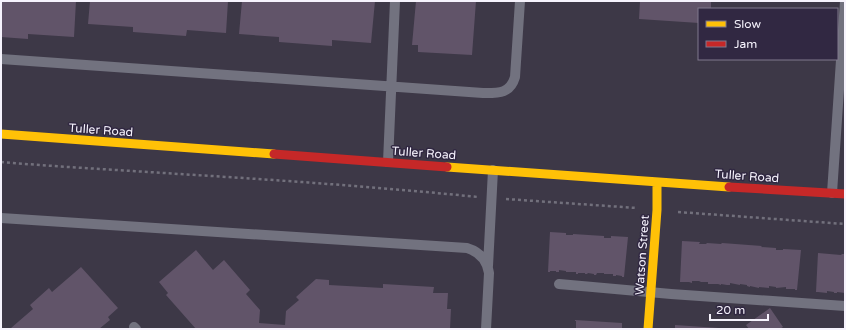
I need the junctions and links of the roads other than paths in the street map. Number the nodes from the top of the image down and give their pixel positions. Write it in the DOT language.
graph roads {
  1 [pos="395,1"];
  2 [pos="520,1"];
  3 [pos="845,1"];
  4 [pos="840,28"];
  5 [pos="1,58"];
  6 [pos="391,86"];
  7 [pos="1,134"];
  8 [pos="388,162"];
  9 [pos="493,170"];
  10 [pos="658,182"];
  11 [pos="832,193"];
  12 [pos="845,194"];
  13 [pos="1,218"];
  14 [pos="488,268"];
  15 [pos="559,284"];
  16 [pos="651,292"];
  17 [pos="845,306"];
  18 [pos="486,329"];
  19 [pos="648,329"];
  1 -- 6 [label="lane"];
  2 -- 6 [label="lane"];
  3 -- 4 [label="lane"];
  4 -- 11 [label="lane"];
  5 -- 6 [label="lane"];
  6 -- 8 [label="lane"];
  7 -- 8 [label="street, Tuller Road"];
  8 -- 9 [label="street, Tuller Road"];
  9 -- 10 [label="street, Tuller Road"];
  9 -- 14 [label="lane"];
  10 -- 11 [label="street, Tuller Road"];
  10 -- 16 [label="street, Watson Street"];
  11 -- 12 [label="street, Tuller Road"];
  13 -- 14 [label="lane"];
  14 -- 18 [label="lane"];
  15 -- 16 [label="lane"];
  16 -- 17 [label="lane"];
  16 -- 19 [label="street, Watson Street"];
}
